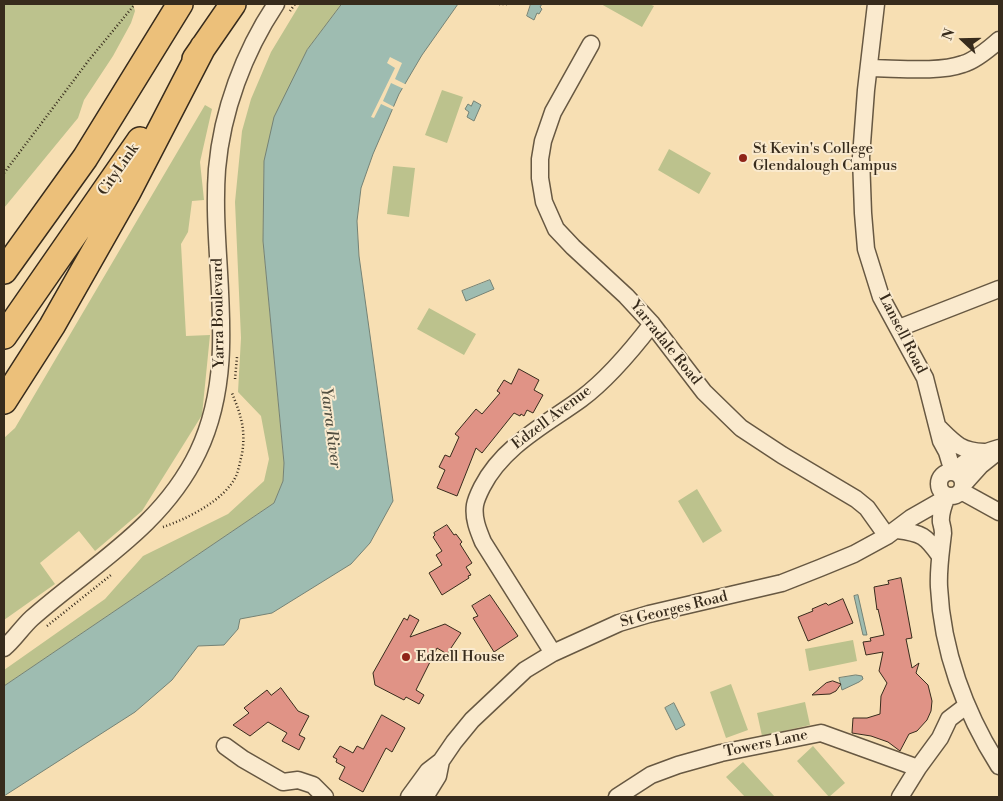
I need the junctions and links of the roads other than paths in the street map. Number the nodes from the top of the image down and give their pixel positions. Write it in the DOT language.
graph roads {
  1 [pos="174,4"];
  2 [pos="180,4"];
  3 [pos="233,4"];
  4 [pos="876,4"];
  5 [pos="282,10"];
  6 [pos="999,40"];
  7 [pos="591,44"];
  8 [pos="204,47"];
  9 [pos="869,68"];
  10 [pos="4,242"];
  11 [pos="4,271"];
  12 [pos="999,289"];
  13 [pos="652,324"];
  14 [pos="899,328"];
  15 [pos="4,336"];
  16 [pos="4,401"];
  17 [pos="939,434"];
  18 [pos="994,450"];
  19 [pos="951,485"];
  20 [pos="999,512"];
  21 [pos="892,533"];
  22 [pos="940,556"];
  23 [pos="37,624"];
  24 [pos="4,631"];
  25 [pos="4,648"];
  26 [pos="553,652"];
  27 [pos="966,706"];
  28 [pos="973,722"];
  29 [pos="940,738"];
  30 [pos="225,746"];
  31 [pos="441,762"];
  32 [pos="999,766"];
  33 [pos="918,768"];
  34 [pos="325,797"];
  35 [pos="409,797"];
  36 [pos="425,797"];
  37 [pos="616,797"];
  38 [pos="900,797"];
  1 -- 10 [label="highway"];
  2 -- 11 [label="highway"];
  3 -- 8 [label="highway, CityLink"];
  4 -- 9 [label="street, Lansell Road"];
  5 -- 23 [label="street, Yarra Boulevard"];
  6 -- 9 [label="street"];
  7 -- 13 [label="street, Yarradale Road"];
  8 -- 15 [label="highway, CityLink"];
  8 -- 16 [label="highway"];
  9 -- 14 [label="street, Lansell Road"];
  12 -- 14 [label="street"];
  13 -- 21 [label="street, Yarradale Road"];
  13 -- 26 [label="street, Edzell Avenue"];
  14 -- 17 [label="street, Lansell Road"];
  17 -- 18 [label="street"];
  17 -- 19 [label="street, Lansell Road"];
  18 -- 19 [label="street, St Georges Road"];
  19 -- 20 [label="street"];
  19 -- 21 [label="street, St Georges Road"];
  19 -- 22 [label="street"];
  21 -- 22 [label="street"];
  21 -- 26 [label="street, St Georges Road"];
  22 -- 27 [label="street"];
  23 -- 24 [label="street, Yarra Boulevard"];
  23 -- 25 [label="street, Yarra Boulevard"];
  26 -- 31 [label="street, St Georges Road"];
  27 -- 28 [label="street"];
  27 -- 29 [label="street"];
  28 -- 29 [label="street"];
  28 -- 32 [label="street"];
  29 -- 33 [label="street"];
  30 -- 34 [label="street"];
  31 -- 35 [label="street, St Georges Road"];
  31 -- 36 [label="street, St Georges Road"];
  33 -- 37 [label="street, Towers Lane"];
  33 -- 38 [label="street"];
}
